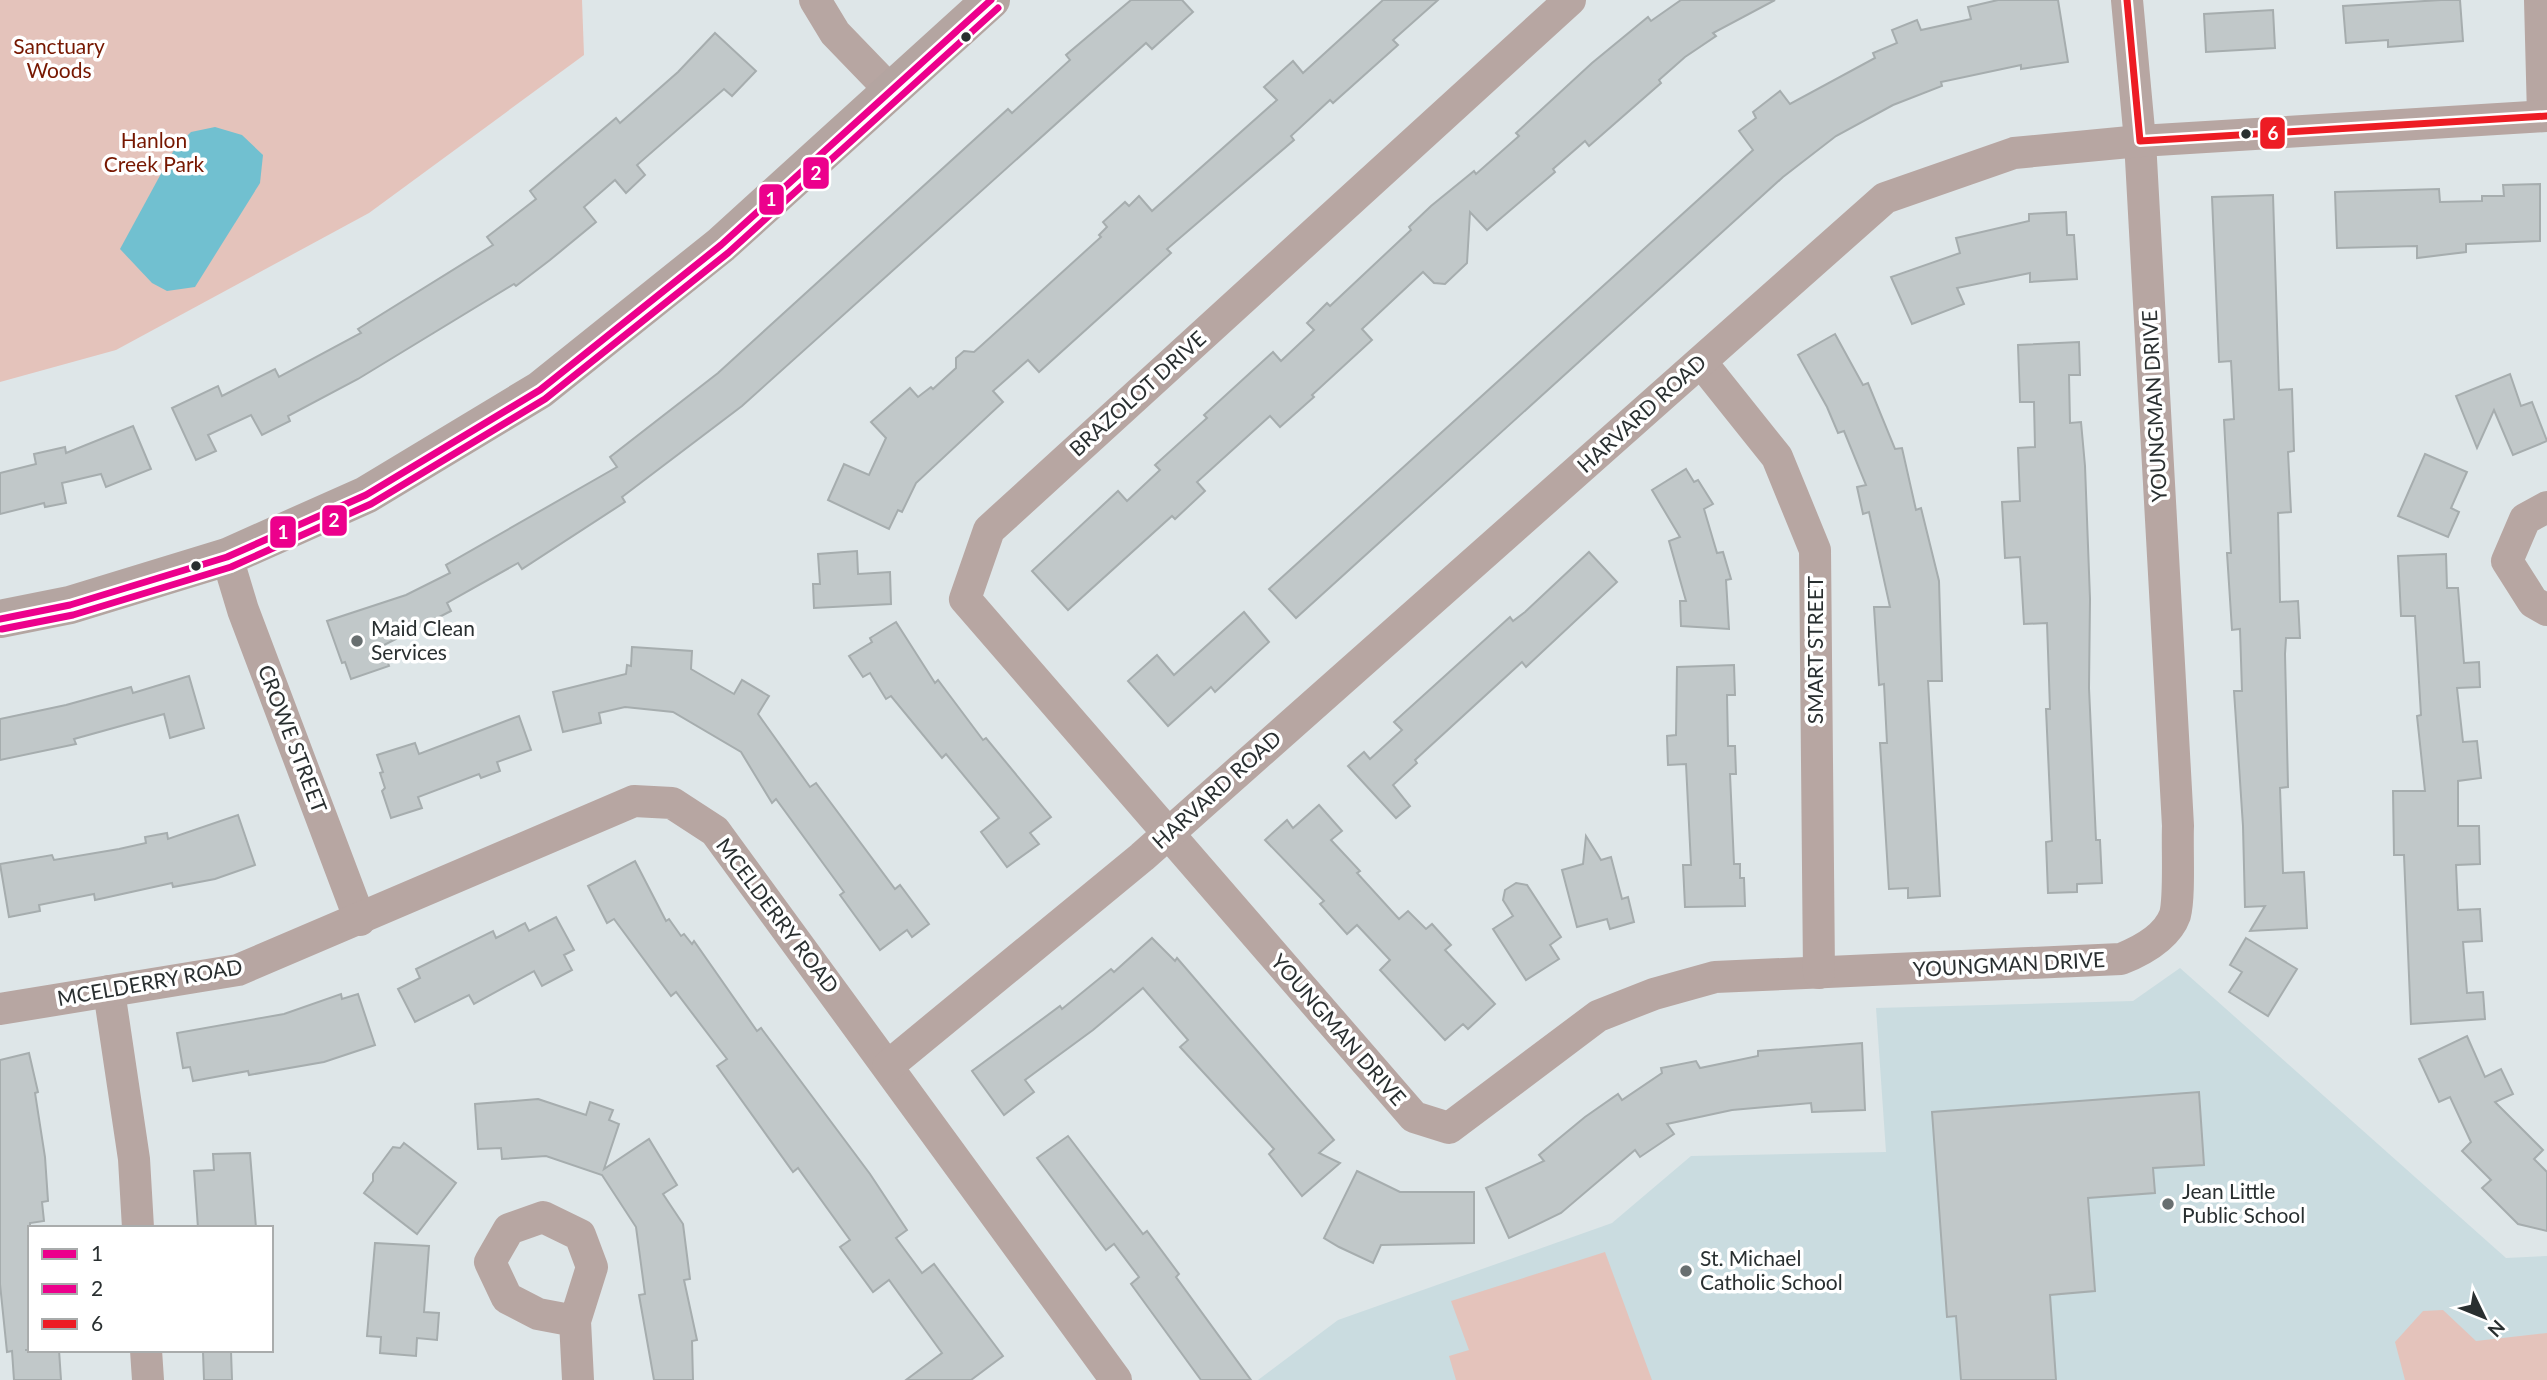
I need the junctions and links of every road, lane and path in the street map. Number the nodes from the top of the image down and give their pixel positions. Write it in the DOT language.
graph roads {
  1 [pos="816,0"];
  2 [pos="991,0"];
  3 [pos="1570,0"];
  4 [pos="2127,0"];
  5 [pos="2540,0"];
  6 [pos="891,91"];
  7 [pos="2545,116"];
  8 [pos="2140,141"];
  9 [pos="1701,362"];
  10 [pos="2547,507"];
  11 [pos="227,557"];
  12 [pos="2547,610"];
  13 [pos="0,619"];
  14 [pos="1167,835"];
  15 [pos="360,920"];
  16 [pos="1819,973"];
  17 [pos="109,991"];
  18 [pos="0,1009"];
  19 [pos="888,1066"];
  20 [pos="138,1226"];
  21 [pos="575,1321"];
  22 [pos="146,1352"];
  23 [pos="1114,1379"];
  24 [pos="148,1380"];
  25 [pos="578,1380"];
  1 -- 6 [label="street"];
  2 -- 6 [label="main road"];
  3 -- 14 [label="street, BRAZOLOT DRIVE"];
  4 -- 8 [label="street, YOUNGMAN DRIVE"];
  5 -- 7 [label="street"];
  6 -- 11 [label="main road"];
  7 -- 8 [label="street, HARVARD ROAD"];
  8 -- 9 [label="street, HARVARD ROAD"];
  8 -- 16 [label="street, YOUNGMAN DRIVE"];
  9 -- 14 [label="street, HARVARD ROAD"];
  9 -- 16 [label="street, SMART STREET"];
  10 -- 12 [label="street"];
  11 -- 13 [label="main road"];
  11 -- 15 [label="street, CROWE STREET"];
  14 -- 16 [label="street, YOUNGMAN DRIVE"];
  14 -- 19 [label="street, HARVARD ROAD"];
  15 -- 17 [label="street, MCELDERRY ROAD"];
  15 -- 19 [label="street, MCELDERRY ROAD"];
  17 -- 18 [label="street, MCELDERRY ROAD"];
  17 -- 20 [label="street"];
  19 -- 23 [label="street, MCELDERRY ROAD"];
  21 -- 25 [label="street"];
  22 -- 24 [label="street"];
}
